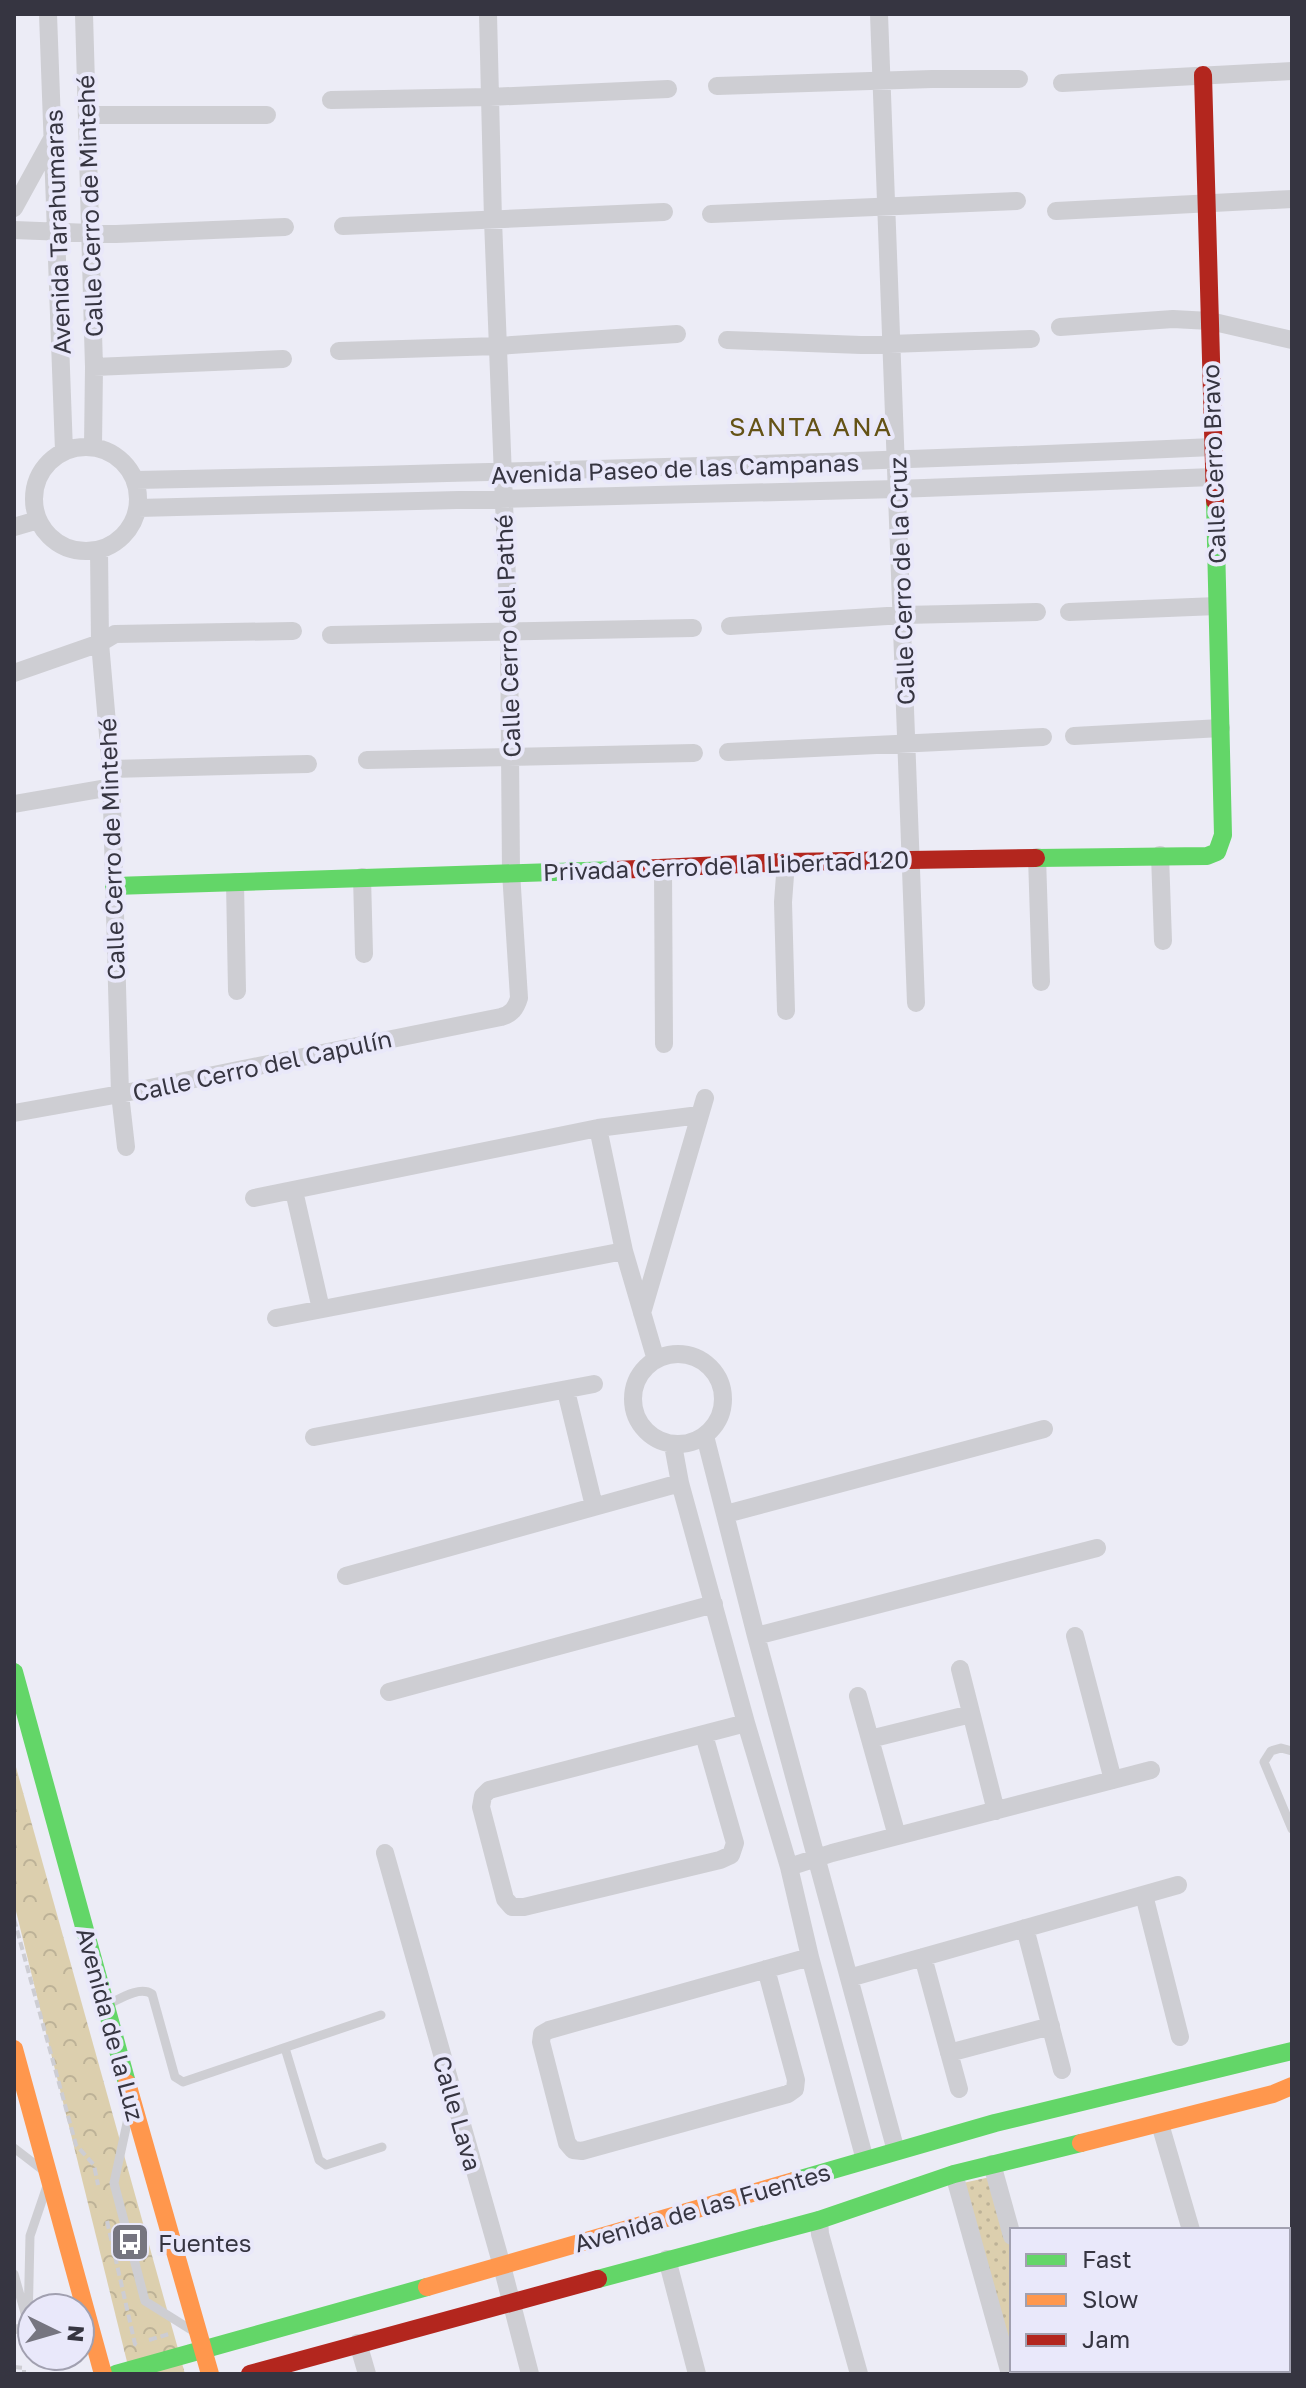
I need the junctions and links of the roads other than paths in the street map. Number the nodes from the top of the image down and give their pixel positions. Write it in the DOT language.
graph roads {
  1 [pos="48,14"];
  2 [pos="84,14"];
  3 [pos="488,14"];
  4 [pos="879,14"];
  5 [pos="1292,71"];
  6 [pos="1203,75"];
  7 [pos="1019,79"];
  8 [pos="883,82"];
  9 [pos="1062,83"];
  10 [pos="717,86"];
  11 [pos="668,89"];
  12 [pos="489,97"];
  13 [pos="331,100"];
  14 [pos="87,115"];
  15 [pos="267,115"];
  16 [pos="54,134"];
  17 [pos="1292,199"];
  18 [pos="1017,201"];
  19 [pos="1205,203"];
  20 [pos="885,207"];
  21 [pos="14,208"];
  22 [pos="1056,211"];
  23 [pos="664,212"];
  24 [pos="711,214"];
  25 [pos="493,220"];
  26 [pos="343,226"];
  27 [pos="285,227"];
  28 [pos="14,230"];
  29 [pos="56,233"];
  30 [pos="89,234"];
  31 [pos="1210,321"];
  32 [pos="1060,327"];
  33 [pos="677,334"];
  34 [pos="1031,339"];
  35 [pos="727,340"];
  36 [pos="1292,340"];
  37 [pos="892,344"];
  38 [pos="498,346"];
  39 [pos="339,351"];
  40 [pos="283,359"];
  41 [pos="94,367"];
  42 [pos="93,446"];
  43 [pos="1213,447"];
  44 [pos="64,451"];
  45 [pos="897,461"];
  46 [pos="502,473"];
  47 [pos="1213,477"];
  48 [pos="136,480"];
  49 [pos="897,489"];
  50 [pos="33,494"];
  51 [pos="503,498"];
  52 [pos="14,499"];
  53 [pos="138,508"];
  54 [pos="38,520"];
  55 [pos="14,527"];
  56 [pos="99,550"];
  57 [pos="1217,606"];
  58 [pos="1037,612"];
  59 [pos="1069,612"];
  60 [pos="903,615"];
  61 [pos="730,626"];
  62 [pos="693,628"];
  63 [pos="293,631"];
  64 [pos="509,631"];
  65 [pos="331,635"];
  66 [pos="100,643"];
  67 [pos="14,673"];
  68 [pos="1221,728"];
  69 [pos="1074,736"];
  70 [pos="1043,737"];
  71 [pos="907,745"];
  72 [pos="728,752"];
  73 [pos="694,753"];
  74 [pos="512,756"];
  75 [pos="367,760"];
  76 [pos="308,764"];
  77 [pos="112,778"];
  78 [pos="14,804"];
  79 [pos="1217,852"];
  80 [pos="1160,855"];
  81 [pos="1037,857"];
  82 [pos="911,859"];
  83 [pos="786,862"];
  84 [pos="663,868"];
  85 [pos="511,872"];
  86 [pos="362,877"];
  87 [pos="235,882"];
  88 [pos="114,886"];
  89 [pos="1163,941"];
  90 [pos="364,954"];
  91 [pos="1041,982"];
  92 [pos="237,991"];
  93 [pos="916,1003"];
  94 [pos="786,1011"];
  95 [pos="509,1015"];
  96 [pos="664,1044"];
  97 [pos="120,1094"];
  98 [pos="14,1113"];
  99 [pos="598,1128"];
  100 [pos="126,1147"];
  101 [pos="294,1191"];
  102 [pos="254,1198"];
  103 [pos="624,1251"];
  104 [pos="321,1309"];
  105 [pos="642,1313"];
  106 [pos="276,1318"];
  107 [pos="656,1360"];
  108 [pos="594,1384"];
  109 [pos="566,1391"];
  110 [pos="1044,1429"];
  111 [pos="705,1436"];
  112 [pos="314,1437"];
  113 [pos="673,1445"];
  114 [pos="680,1483"];
  115 [pos="594,1506"];
  116 [pos="726,1514"];
  117 [pos="1097,1548"];
  118 [pos="346,1576"];
  119 [pos="714,1604"];
  120 [pos="756,1636"];
  121 [pos="1075,1636"];
  122 [pos="960,1669"];
  123 [pos="14,1672"];
  124 [pos="389,1692"];
  125 [pos="858,1696"];
  126 [pos="971,1714"];
  127 [pos="746,1723"];
  128 [pos="704,1735"];
  129 [pos="870,1739"];
  130 [pos="1292,1751"];
  131 [pos="1151,1770"];
  132 [pos="1113,1780"];
  133 [pos="996,1811"];
  134 [pos="1292,1829"];
  135 [pos="897,1836"];
  136 [pos="385,1853"];
  137 [pos="817,1858"];
  138 [pos="789,1867"];
  139 [pos="1178,1885"];
  140 [pos="1144,1895"];
  141 [pos="1025,1928"];
  142 [pos="810,1957"];
  143 [pos="923,1957"];
  144 [pos="766,1969"];
  145 [pos="849,1978"];
  146 [pos="106,2006"];
  147 [pos="381,2015"];
  148 [pos="1051,2026"];
  149 [pos="1180,2037"];
  150 [pos="285,2048"];
  151 [pos="14,2049"];
  152 [pos="1292,2051"];
  153 [pos="949,2053"];
  154 [pos="1062,2070"];
  155 [pos="1292,2086"];
  156 [pos="959,2089"];
  157 [pos="132,2100"];
  158 [pos="1160,2124"];
  159 [pos="382,2147"];
  160 [pos="14,2148"];
  161 [pos="896,2151"];
  162 [pos="865,2160"];
  163 [pos="992,2164"];
  164 [pos="954,2174"];
  165 [pos="48,2178"];
  166 [pos="819,2220"];
  167 [pos="1190,2228"];
  168 [pos="1010,2229"];
  169 [pos="667,2259"];
  170 [pos="502,2266"];
  171 [pos="29,2292"];
  172 [pos="510,2301"];
  173 [pos="201,2342"];
  174 [pos="358,2343"];
  175 [pos="103,2374"];
  176 [pos="116,2374"];
  177 [pos="210,2374"];
  178 [pos="250,2374"];
  179 [pos="367,2374"];
  180 [pos="530,2374"];
  181 [pos="697,2374"];
  182 [pos="859,2374"];
  183 [pos="1010,2374"];
  1 -- 16 [label="street, Avenida Tarahumaras"];
  2 -- 14 [label="street, Calle Cerro de Mintehé"];
  3 -- 12 [label="street, Calle Cerro del Pathé"];
  4 -- 8 [label="street, Calle Cerro de la Cruz"];
  5 -- 6 [label="street"];
  6 -- 9 [label="street"];
  6 -- 19 [label="main road, Calle Cerro Bravo"];
  7 -- 8 [label="street"];
  8 -- 10 [label="street"];
  8 -- 20 [label="street, Calle Cerro de la Cruz"];
  11 -- 12 [label="street"];
  12 -- 13 [label="street"];
  12 -- 25 [label="street, Calle Cerro del Pathé"];
  14 -- 15 [label="street"];
  14 -- 30 [label="street, Calle Cerro de Mintehé"];
  16 -- 21 [label="street"];
  16 -- 29 [label="street, Avenida Tarahumaras"];
  17 -- 19 [label="street"];
  18 -- 20 [label="street"];
  19 -- 22 [label="street"];
  19 -- 31 [label="main road, Calle Cerro Bravo"];
  20 -- 24 [label="street"];
  20 -- 37 [label="street, Calle Cerro de la Cruz"];
  23 -- 25 [label="street"];
  25 -- 26 [label="street"];
  25 -- 38 [label="street, Calle Cerro del Pathé"];
  27 -- 30 [label="street"];
  28 -- 29 [label="street"];
  29 -- 30 [label="street"];
  29 -- 44 [label="street, Avenida Tarahumaras"];
  30 -- 41 [label="street, Calle Cerro de Mintehé"];
  31 -- 32 [label="street"];
  31 -- 36 [label="street"];
  31 -- 43 [label="main road, Calle Cerro Bravo"];
  33 -- 38 [label="street"];
  34 -- 37 [label="street"];
  35 -- 37 [label="street"];
  37 -- 45 [label="street, Calle Cerro de la Cruz"];
  38 -- 39 [label="street"];
  38 -- 46 [label="street, Calle Cerro del Pathé"];
  40 -- 41 [label="street"];
  41 -- 42 [label="street, Calle Cerro de Mintehé"];
  42 -- 44 [label="street"];
  42 -- 48 [label="street"];
  43 -- 45 [label="street, Avenida Paseo de las Campanas"];
  43 -- 47 [label="main road, Calle Cerro Bravo"];
  44 -- 50 [label="street"];
  45 -- 46 [label="street, Avenida Paseo de las Campanas"];
  45 -- 49 [label="street, Calle Cerro de la Cruz"];
  46 -- 48 [label="street, Avenida Paseo de las Campanas"];
  46 -- 51 [label="street, Calle Cerro del Pathé"];
  47 -- 49 [label="street, Avenida Paseo de las Campanas"];
  47 -- 57 [label="main road, Calle Cerro Bravo"];
  48 -- 53 [label="street"];
  49 -- 51 [label="street, Avenida Paseo de las Campanas"];
  49 -- 60 [label="street, Calle Cerro de la Cruz"];
  50 -- 52 [label="street"];
  50 -- 54 [label="street"];
  51 -- 53 [label="street, Avenida Paseo de las Campanas"];
  51 -- 64 [label="street, Calle Cerro del Pathé"];
  53 -- 56 [label="street"];
  54 -- 55 [label="street"];
  54 -- 56 [label="street"];
  56 -- 66 [label="street, Calle Cerro de Mintehé"];
  57 -- 59 [label="street"];
  57 -- 68 [label="main road, Calle Cerro Bravo"];
  58 -- 60 [label="street"];
  60 -- 61 [label="street"];
  60 -- 71 [label="street, Calle Cerro de la Cruz"];
  62 -- 64 [label="street"];
  63 -- 66 [label="street"];
  64 -- 65 [label="street"];
  64 -- 74 [label="street, Calle Cerro del Pathé"];
  66 -- 67 [label="street"];
  66 -- 77 [label="street, Calle Cerro de Mintehé"];
  68 -- 69 [label="street"];
  68 -- 79 [label="main road, Calle Cerro Bravo"];
  70 -- 71 [label="street"];
  71 -- 72 [label="street"];
  71 -- 82 [label="street, Calle Cerro de la Cruz"];
  73 -- 74 [label="street"];
  74 -- 75 [label="street"];
  74 -- 85 [label="street, Calle Cerro del Pathé"];
  76 -- 77 [label="street"];
  77 -- 78 [label="street"];
  77 -- 88 [label="street, Calle Cerro de Mintehé"];
  79 -- 80 [label="main road, Privada Cerro de la Libertad 120"];
  80 -- 81 [label="main road, Privada Cerro de la Libertad 120"];
  80 -- 89 [label="street"];
  81 -- 82 [label="main road, Privada Cerro de la Libertad 120"];
  81 -- 91 [label="street"];
  82 -- 83 [label="main road, Privada Cerro de la Libertad 120"];
  82 -- 93 [label="street, Calle Cerro de la Cruz"];
  83 -- 84 [label="main road, Privada Cerro de la Libertad 120"];
  83 -- 94 [label="street"];
  84 -- 85 [label="main road, Privada Cerro de la Libertad 120"];
  84 -- 96 [label="street"];
  85 -- 86 [label="main road, Privada Cerro de la Libertad 120"];
  85 -- 95 [label="street, Calle Cerro del Pathé"];
  86 -- 87 [label="main road, Privada Cerro de la Libertad 120"];
  86 -- 90 [label="street"];
  87 -- 88 [label="main road, Privada Cerro de la Libertad 120"];
  87 -- 92 [label="street"];
  88 -- 97 [label="street, Calle Cerro de Mintehé"];
  95 -- 97 [label="street, Calle Cerro del Capulín"];
  97 -- 98 [label="street, Calle Cerro del Capulín"];
  97 -- 100 [label="street, Calle Cerro de Mintehé"];
  99 -- 101 [label="street"];
  99 -- 103 [label="street"];
  99 -- 105 [label="street"];
  101 -- 102 [label="street"];
  101 -- 104 [label="street"];
  103 -- 104 [label="street"];
  103 -- 105 [label="street"];
  104 -- 106 [label="street"];
  105 -- 107 [label="street"];
  107 -- 111 [label="street"];
  107 -- 113 [label="street"];
  108 -- 109 [label="street"];
  109 -- 112 [label="street"];
  109 -- 115 [label="street"];
  110 -- 116 [label="street"];
  111 -- 113 [label="street"];
  111 -- 116 [label="street"];
  113 -- 114 [label="street"];
  114 -- 115 [label="street"];
  114 -- 119 [label="street"];
  115 -- 118 [label="street"];
  116 -- 120 [label="street"];
  117 -- 120 [label="street"];
  119 -- 124 [label="street"];
  119 -- 127 [label="street"];
  120 -- 137 [label="street"];
  121 -- 132 [label="street"];
  122 -- 126 [label="street"];
  123 -- 146 [label="main road, Avenida de la Luz"];
  125 -- 129 [label="street"];
  126 -- 129 [label="street"];
  126 -- 133 [label="street"];
  127 -- 128 [label="street"];
  127 -- 138 [label="street"];
  128 -- 128 [label="street"];
  129 -- 135 [label="street"];
  130 -- 134 [label="lane"];
  131 -- 132 [label="street"];
  132 -- 133 [label="street"];
  133 -- 135 [label="street"];
  135 -- 137 [label="street"];
  136 -- 170 [label="street, Calle Lava"];
  137 -- 138 [label="street"];
  137 -- 145 [label="street"];
  138 -- 142 [label="street"];
  139 -- 140 [label="street"];
  140 -- 141 [label="street"];
  140 -- 149 [label="street"];
  141 -- 143 [label="street"];
  141 -- 148 [label="street"];
  142 -- 144 [label="street"];
  142 -- 162 [label="street"];
  143 -- 145 [label="street"];
  143 -- 153 [label="street"];
  144 -- 144 [label="street"];
  145 -- 161 [label="street"];
  146 -- 150 [label="lane"];
  146 -- 157 [label="main road, Avenida de la Luz"];
  147 -- 150 [label="lane"];
  148 -- 153 [label="street"];
  148 -- 154 [label="street"];
  150 -- 159 [label="lane"];
  151 -- 165 [label="main road"];
  152 -- 161 [label="main road, Avenida de las Fuentes"];
  153 -- 156 [label="street"];
  155 -- 158 [label="main road, Avenida de las Fuentes"];
  157 -- 173 [label="main road, Avenida de la Luz"];
  157 -- 173 [label="lane"];
  158 -- 163 [label="main road, Avenida de las Fuentes"];
  158 -- 167 [label="street"];
  160 -- 165 [label="lane"];
  161 -- 162 [label="main road, Avenida de las Fuentes"];
  162 -- 170 [label="main road, Avenida de las Fuentes"];
  163 -- 164 [label="main road, Avenida de las Fuentes"];
  163 -- 168 [label="street"];
  164 -- 166 [label="main road, Avenida de las Fuentes"];
  164 -- 183 [label="street"];
  165 -- 171 [label="lane"];
  165 -- 175 [label="main road"];
  166 -- 169 [label="main road, Avenida de las Fuentes"];
  166 -- 182 [label="street"];
  169 -- 172 [label="main road, Avenida de las Fuentes"];
  169 -- 181 [label="street"];
  170 -- 172 [label="street, Calle Lava"];
  170 -- 173 [label="main road, Avenida de las Fuentes"];
  172 -- 174 [label="main road, Avenida de las Fuentes"];
  172 -- 180 [label="street, Calle Lava"];
  173 -- 176 [label="main road, Avenida de las Fuentes"];
  173 -- 177 [label="main road, Avenida de la Luz"];
  174 -- 178 [label="main road, Avenida de las Fuentes"];
  174 -- 179 [label="street"];
}
